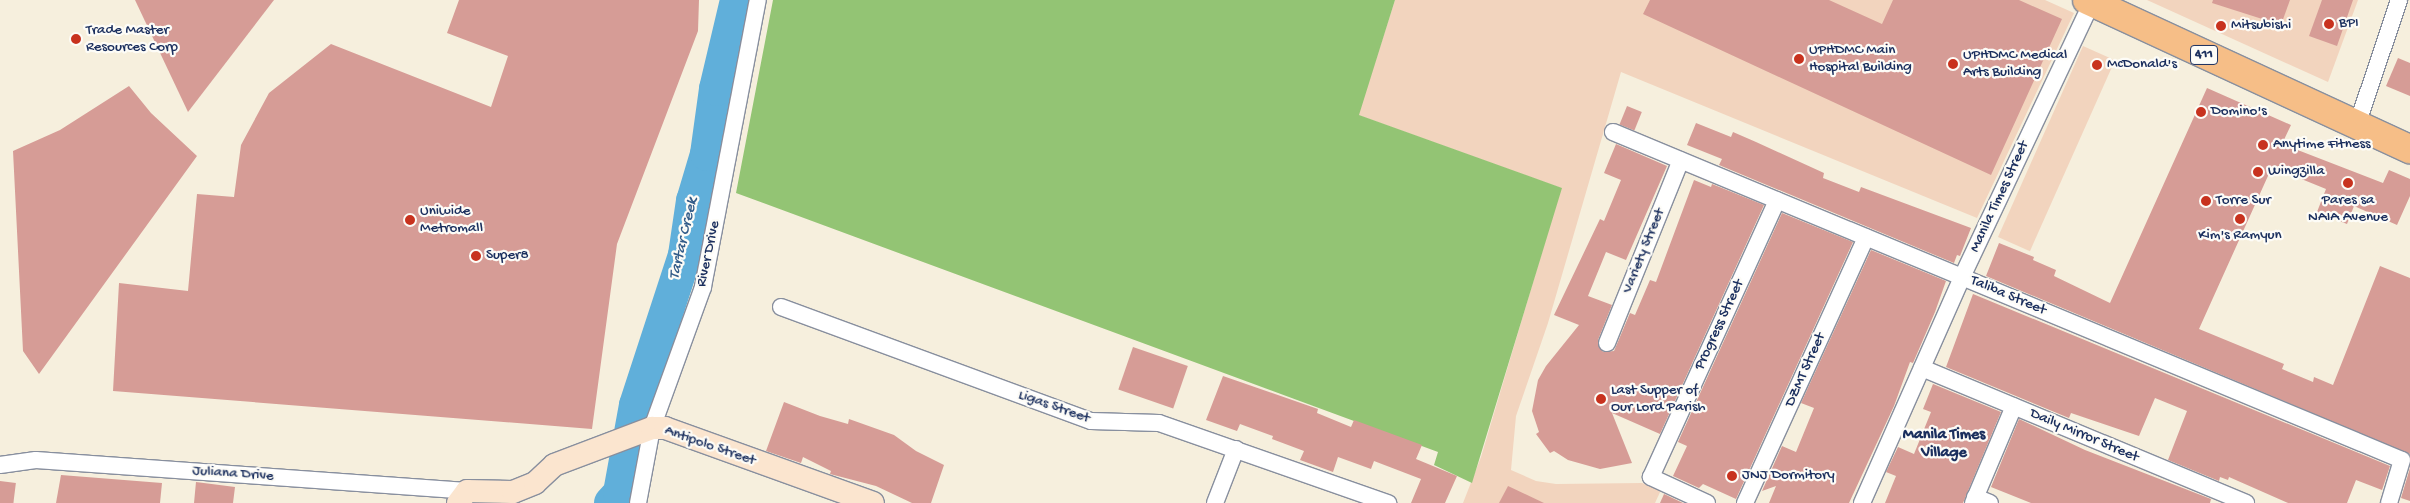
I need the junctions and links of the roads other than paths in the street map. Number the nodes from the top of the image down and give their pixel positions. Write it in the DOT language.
graph roads {
  1 [pos="758,0"];
  2 [pos="2399,0"];
  3 [pos="2090,1"];
  4 [pos="2357,125"];
  5 [pos="1613,132"];
  6 [pos="2410,150"];
  7 [pos="1681,160"];
  8 [pos="1777,200"];
  9 [pos="1866,237"];
  10 [pos="1962,277"];
  11 [pos="781,307"];
  12 [pos="1607,343"];
  13 [pos="1922,368"];
  14 [pos="2014,406"];
  15 [pos="646,431"];
  16 [pos="1236,449"];
  17 [pos="0,465"];
  18 [pos="462,497"];
  19 [pos="1979,501"];
  20 [pos="638,503"];
  21 [pos="873,503"];
  22 [pos="1215,503"];
  23 [pos="1388,503"];
  24 [pos="1707,503"];
  25 [pos="1745,503"];
  26 [pos="1862,503"];
  27 [pos="2246,503"];
  28 [pos="2389,503"];
  1 -- 15 [label="street, River Drive"];
  2 -- 4 [label="street"];
  3 -- 4 [label="highway, 411"];
  3 -- 10 [label="street, Manila Times Street"];
  4 -- 6 [label="highway, 411"];
  5 -- 7 [label="street, Taliba Street"];
  7 -- 8 [label="street, Taliba Street"];
  7 -- 12 [label="street, Variety Street"];
  8 -- 9 [label="street, Taliba Street"];
  8 -- 24 [label="street, Progress Street"];
  9 -- 10 [label="street, Taliba Street"];
  9 -- 25 [label="street, DZMT Street"];
  10 -- 13 [label="street, Manila Times Street"];
  10 -- 28 [label="street, Taliba Street"];
  11 -- 16 [label="street, Ligas Street"];
  13 -- 14 [label="street, Daily Mirror Street"];
  13 -- 26 [label="street, Manila Times Street"];
  14 -- 19 [label="street"];
  14 -- 27 [label="street, Daily Mirror Street"];
  15 -- 18 [label="street"];
  15 -- 20 [label="street, River Drive"];
  15 -- 21 [label="street, Antipolo Street"];
  16 -- 22 [label="street"];
  16 -- 23 [label="street, Ligas Street"];
  17 -- 18 [label="street, Juliana Drive"];
}
